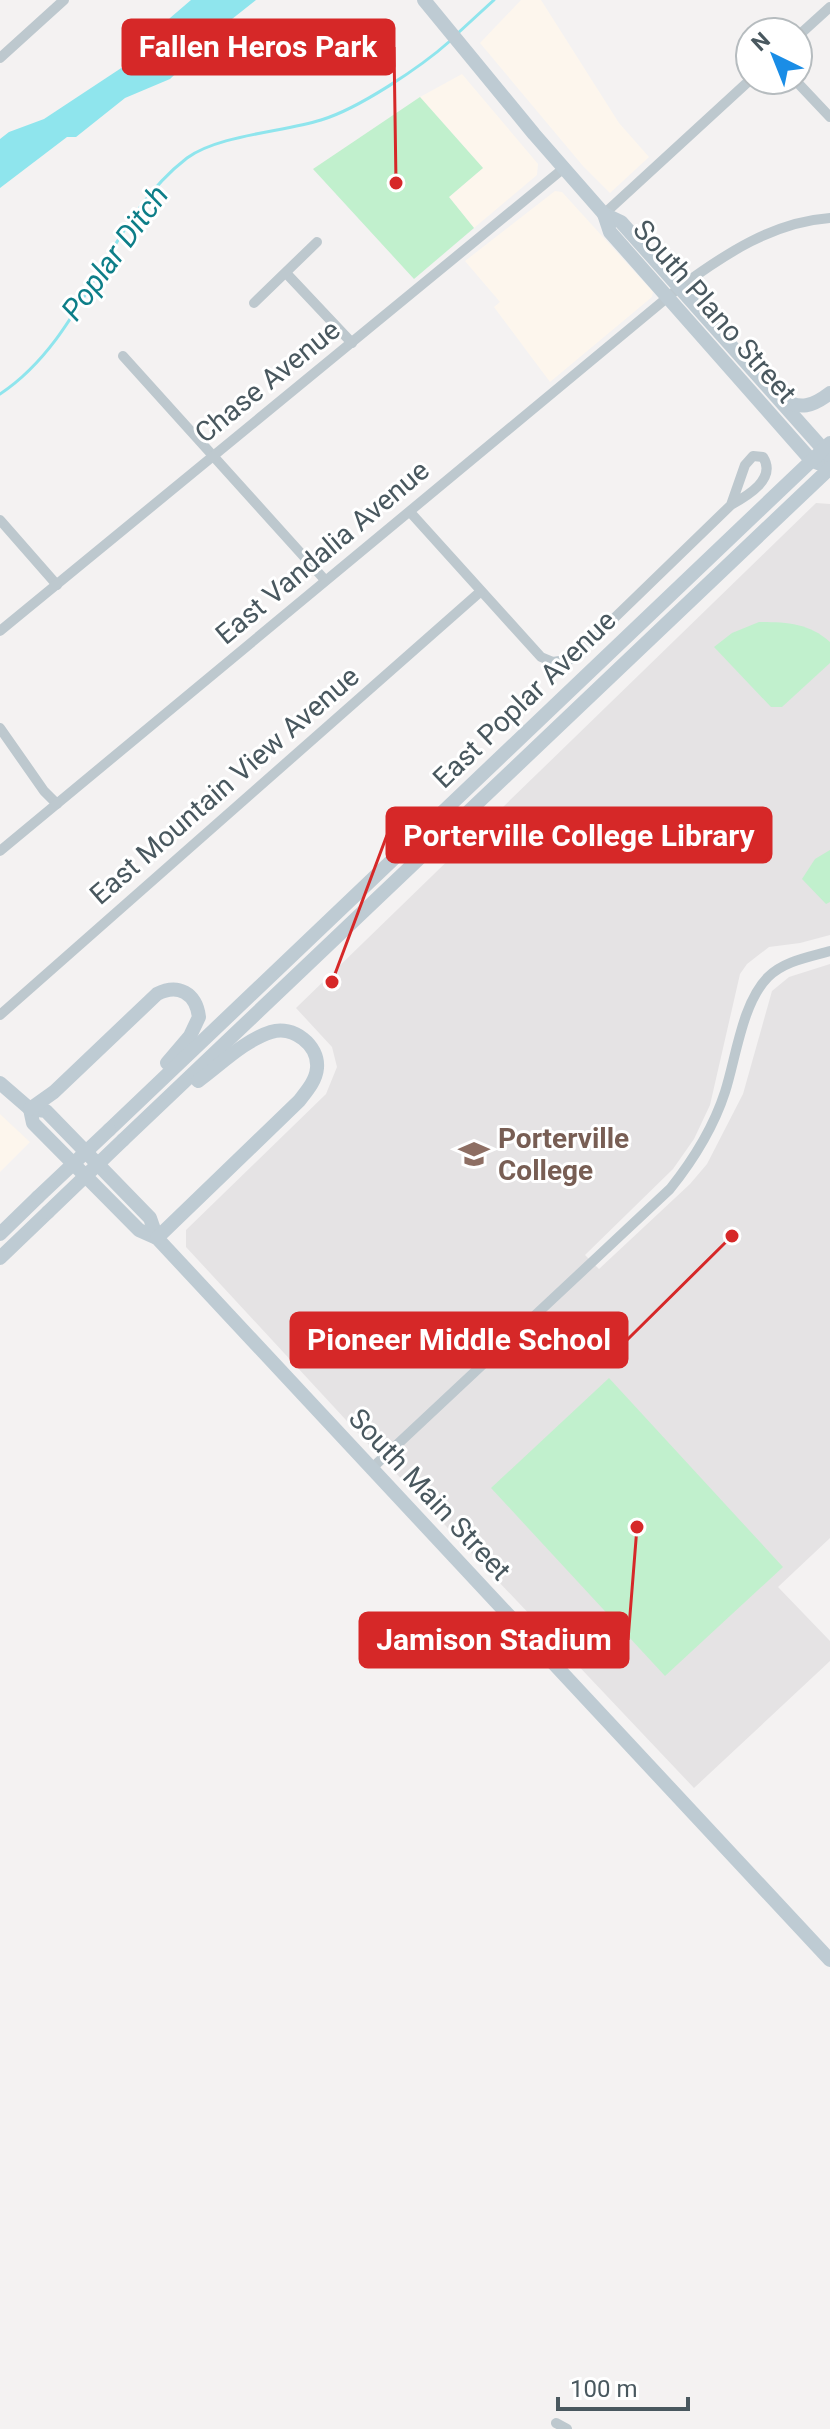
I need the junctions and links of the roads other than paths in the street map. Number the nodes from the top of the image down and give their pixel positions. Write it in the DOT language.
graph roads {
  1 [pos="64,0"];
  2 [pos="424,0"];
  3 [pos="830,7"];
  4 [pos="814,22"];
  5 [pos="0,58"];
  6 [pos="734,95"];
  7 [pos="810,96"];
  8 [pos="830,117"];
  9 [pos="564,168"];
  10 [pos="604,214"];
  11 [pos="830,218"];
  12 [pos="317,242"];
  13 [pos="286,273"];
  14 [pos="675,292"];
  15 [pos="254,303"];
  16 [pos="352,343"];
  17 [pos="123,356"];
  18 [pos="768,388"];
  19 [pos="830,393"];
  20 [pos="826,446"];
  21 [pos="212,456"];
  22 [pos="811,460"];
  23 [pos="830,468"];
  24 [pos="731,505"];
  25 [pos="410,512"];
  26 [pos="0,520"];
  27 [pos="325,580"];
  28 [pos="57,585"];
  29 [pos="480,592"];
  30 [pos="0,631"];
  31 [pos="0,728"];
  32 [pos="57,804"];
  33 [pos="0,851"];
  34 [pos="830,951"];
  35 [pos="0,1015"];
  36 [pos="0,1083"];
  37 [pos="30,1109"];
  38 [pos="156,1111"];
  39 [pos="109,1130"];
  40 [pos="0,1234"];
  41 [pos="157,1238"];
  42 [pos="0,1258"];
  43 [pos="371,1469"];
  44 [pos="830,1960"];
  45 [pos="558,2429"];
  46 [pos="567,2429"];
  1 -- 5 [label="street"];
  2 -- 9 [label="main road, South Plano Street"];
  3 -- 4 [label="street"];
  6 -- 10 [label="street"];
  7 -- 8 [label="street"];
  9 -- 10 [label="main road, South Plano Street"];
  9 -- 16 [label="street, Chase Avenue"];
  10 -- 14 [label="main road, South Plano Street"];
  11 -- 14 [label="street, East Vandalia Avenue"];
  12 -- 13 [label="street"];
  13 -- 15 [label="street"];
  13 -- 16 [label="street"];
  14 -- 18 [label="main road, South Plano Street"];
  14 -- 22 [label="main road, South Plano Street"];
  14 -- 25 [label="street, East Vandalia Avenue"];
  16 -- 21 [label="street, Chase Avenue"];
  17 -- 21 [label="street"];
  18 -- 19 [label="main road"];
  18 -- 20 [label="main road, South Plano Street"];
  20 -- 22 [label="main road, East Poplar Avenue"];
  20 -- 23 [label="main road, South Plano Street"];
  21 -- 27 [label="street"];
  21 -- 28 [label="street, Chase Avenue"];
  22 -- 23 [label="main road, South Plano Street"];
  22 -- 39 [label="main road, East Poplar Avenue"];
  23 -- 38 [label="main road, East Poplar Avenue"];
  24 -- 24 [label="street, East Poplar Avenue"];
  24 -- 29 [label="street, East Poplar Avenue"];
  25 -- 27 [label="street, East Vandalia Avenue"];
  25 -- 29 [label="street"];
  26 -- 28 [label="street"];
  27 -- 32 [label="street, East Vandalia Avenue"];
  28 -- 30 [label="street, Chase Avenue"];
  29 -- 35 [label="street, East Mountain View Avenue"];
  31 -- 32 [label="street"];
  32 -- 33 [label="street, East Vandalia Avenue"];
  34 -- 43 [label="street"];
  36 -- 37 [label="main road, South Main Street"];
  37 -- 39 [label="main road"];
  37 -- 41 [label="main road, South Main Street"];
  38 -- 41 [label="main road"];
  38 -- 42 [label="main road, East Poplar Avenue, bridge"];
  39 -- 40 [label="main road, East Poplar Avenue, bridge"];
  41 -- 43 [label="main road, South Main Street"];
  43 -- 44 [label="main road, South Main Street"];
  45 -- 46 [label="street"];
}
